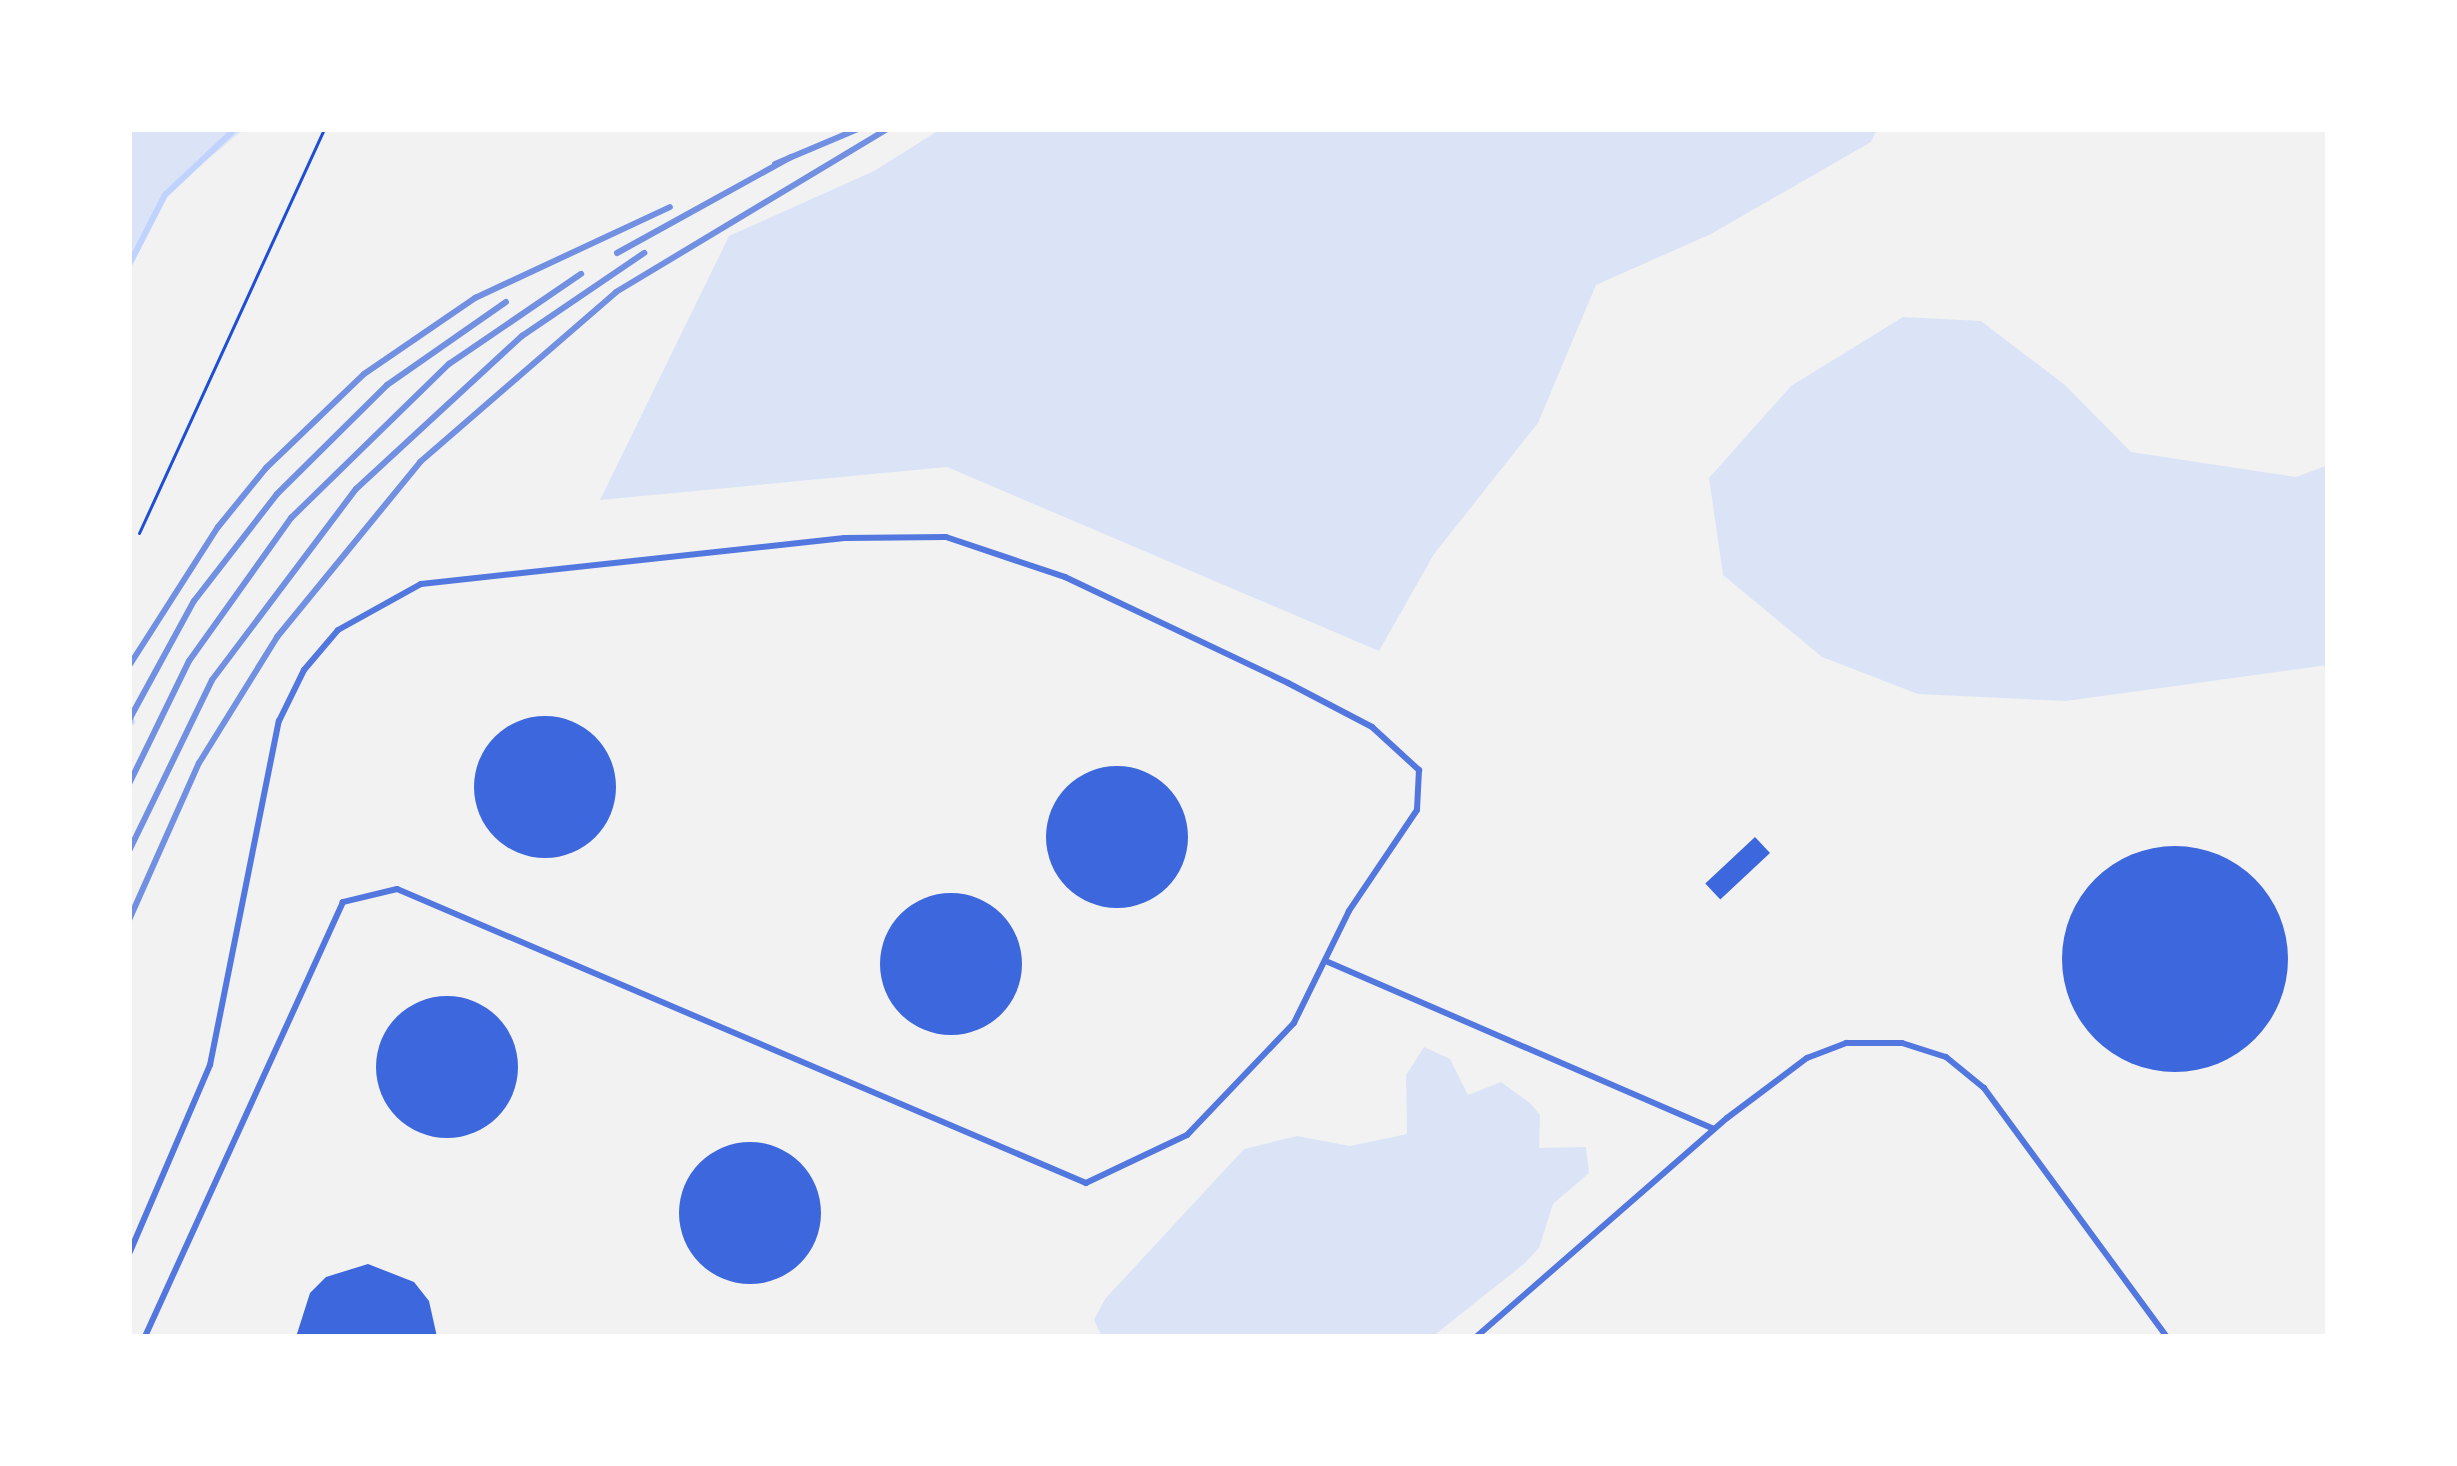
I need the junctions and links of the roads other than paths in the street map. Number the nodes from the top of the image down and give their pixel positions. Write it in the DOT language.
graph roads {
  1 [pos="1328,962"];
  2 [pos="1713,1129"];
  3 [pos="129,1254"];
  4 [pos="145,1337"];
  5 [pos="1476,1337"];
  6 [pos="2167,1337"];
  1 -- 2 [label="lane"];
  1 -- 3 [label="lane"];
  1 -- 4 [label="lane"];
  2 -- 5 [label="lane"];
  2 -- 6 [label="lane"];
}
